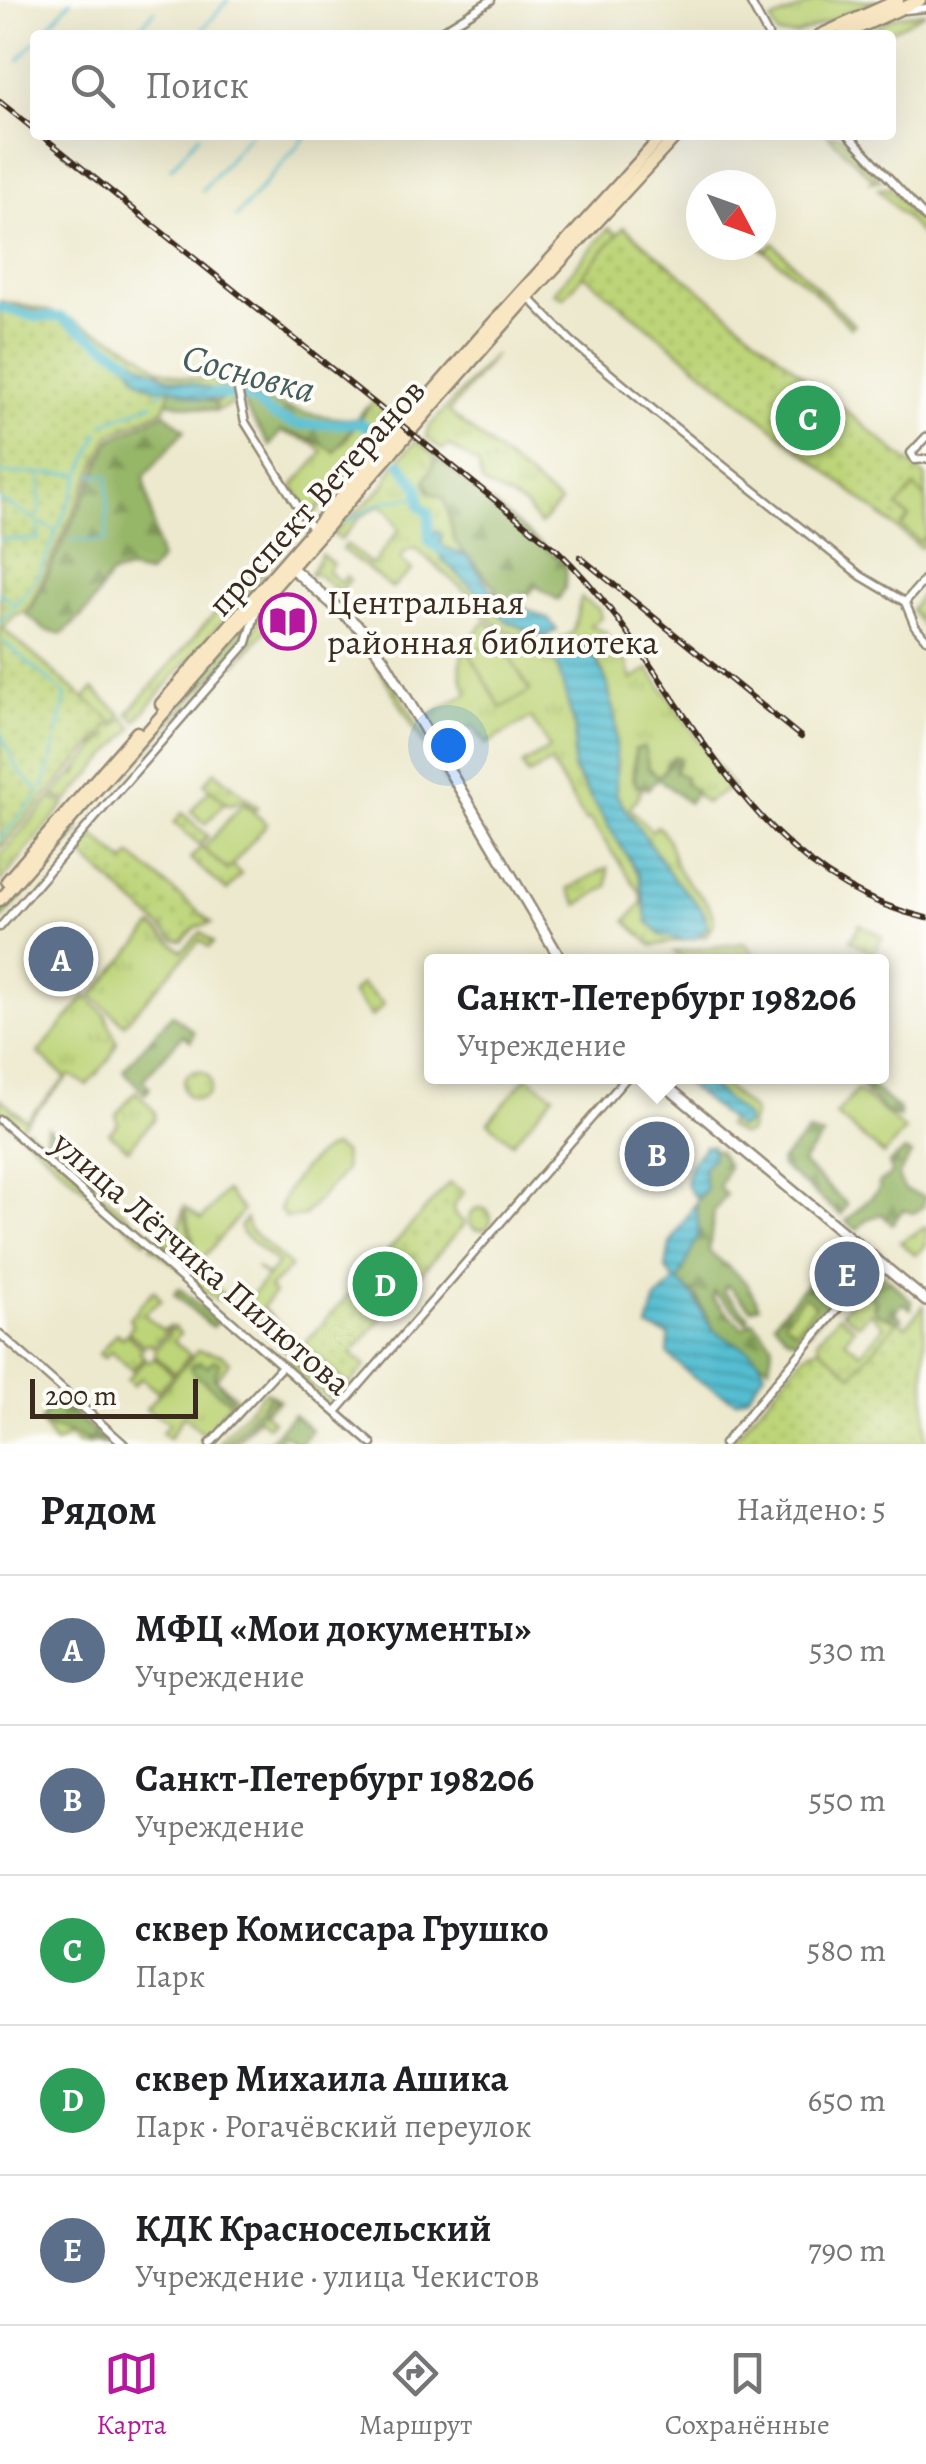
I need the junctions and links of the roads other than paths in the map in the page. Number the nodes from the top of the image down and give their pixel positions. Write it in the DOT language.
graph roads {
  1 [pos="490,0"];
  2 [pos="749,0"];
  3 [pos="920,0"];
  4 [pos="898,5"];
  5 [pos="926,8"];
  6 [pos="441,30"];
  7 [pos="765,30"];
  8 [pos="833,30"];
  9 [pos="853,30"];
  10 [pos="660,140"];
  11 [pos="672,140"];
  12 [pos="854,140"];
  13 [pos="926,218"];
  14 [pos="525,294"];
  15 [pos="238,395"];
  16 [pos="926,438"];
  17 [pos="926,460"];
  18 [pos="312,529"];
  19 [pos="288,564"];
  20 [pos="926,578"];
  21 [pos="905,602"];
  22 [pos="257,605"];
  23 [pos="926,639"];
  24 [pos="0,890"];
  25 [pos="0,900"];
  26 [pos="0,926"];
  27 [pos="557,954"];
  28 [pos="621,1084"];
  29 [pos="664,1084"];
  30 [pos="0,1120"];
  31 [pos="877,1262"];
  32 [pos="926,1301"];
  33 [pos="0,1334"];
  34 [pos="282,1366"];
  35 [pos="336,1412"];
  36 [pos="124,1444"];
  37 [pos="210,1444"];
  38 [pos="372,1444"];
  39 [pos="724,1444"];
  1 -- 6 [label="street"];
  2 -- 7 [label="street"];
  3 -- 4 [label="main road"];
  4 -- 5 [label="street"];
  4 -- 8 [label="main road"];
  4 -- 9 [label="main road"];
  10 -- 14 [label="main road, проспект Ветеранов"];
  11 -- 14 [label="main road, проспект Ветеранов"];
  12 -- 13 [label="street"];
  14 -- 18 [label="main road, проспект Ветеранов"];
  14 -- 19 [label="main road, проспект Ветеранов"];
  14 -- 21 [label="street"];
  15 -- 18 [label="street"];
  16 -- 17 [label="street"];
  18 -- 19 [label="main road, проспект Ветеранов"];
  19 -- 22 [label="main road, проспект Ветеранов"];
  19 -- 24 [label="main road, проспект Ветеранов"];
  19 -- 27 [label="street"];
  20 -- 21 [label="street"];
  21 -- 23 [label="street"];
  22 -- 25 [label="main road, проспект Ветеранов"];
  22 -- 26 [label="street"];
  28 -- 35 [label="street"];
  29 -- 31 [label="street"];
  30 -- 34 [label="street, улица Лётчика Пилютова"];
  31 -- 32 [label="street"];
  31 -- 39 [label="street"];
  33 -- 36 [label="street"];
  34 -- 35 [label="street, улица Лётчика Пилютова"];
  34 -- 37 [label="street"];
  35 -- 38 [label="street, улица Лётчика Пилютова"];
}
